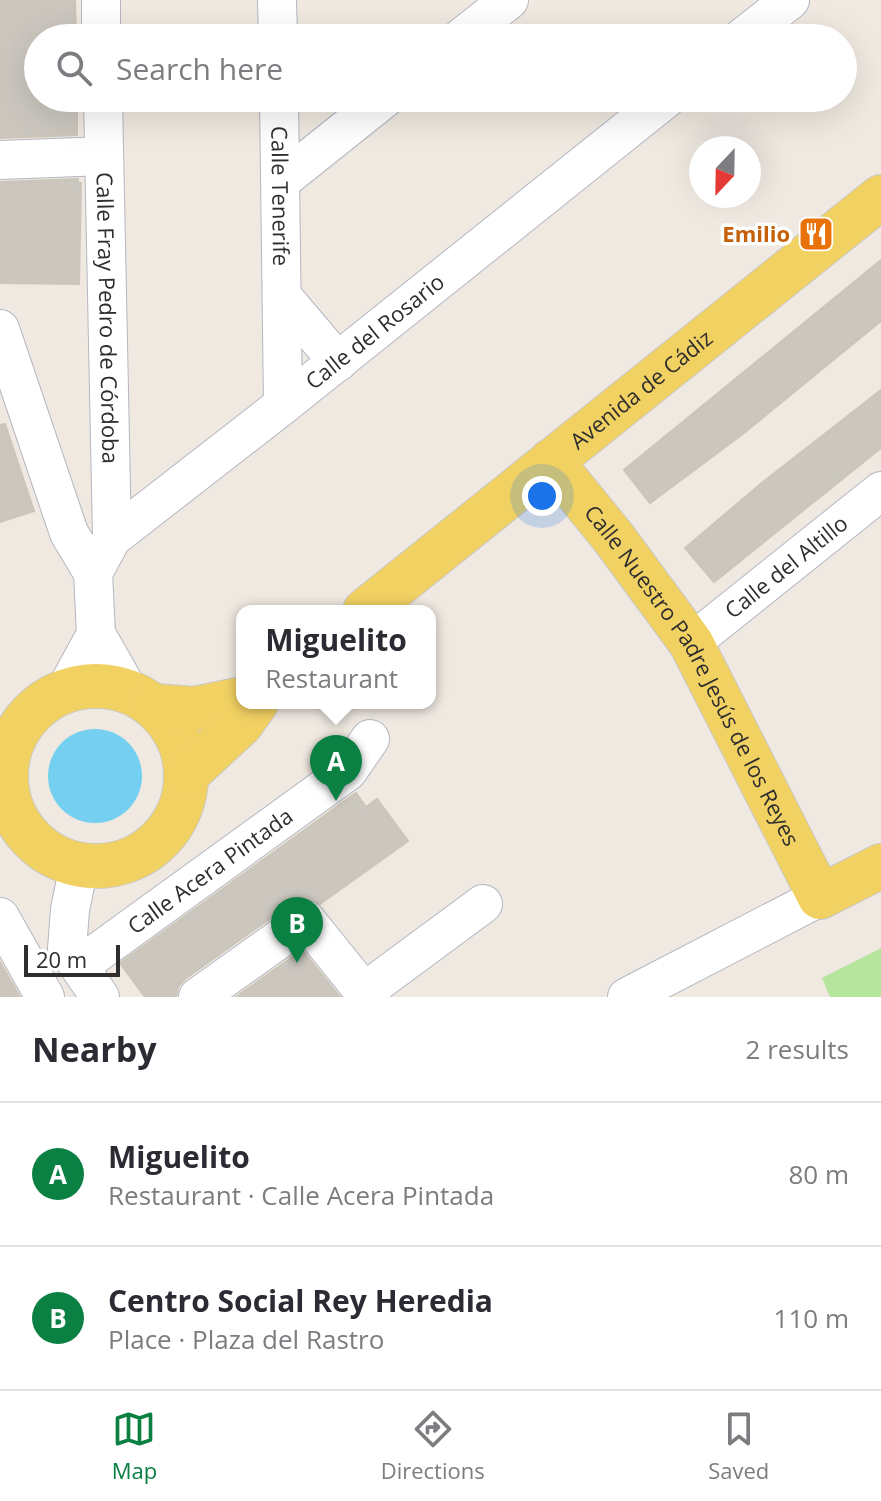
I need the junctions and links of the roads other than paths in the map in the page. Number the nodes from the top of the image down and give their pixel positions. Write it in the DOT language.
graph roads {
  1 [pos="101,0"];
  2 [pos="277,0"];
  3 [pos="509,0"];
  4 [pos="790,0"];
  5 [pos="101,24"];
  6 [pos="278,24"];
  7 [pos="479,24"];
  8 [pos="760,24"];
  9 [pos="103,112"];
  10 [pos="279,112"];
  11 [pos="367,112"];
  12 [pos="650,112"];
  13 [pos="104,156"];
  14 [pos="0,160"];
  15 [pos="281,181"];
  16 [pos="881,197"];
  17 [pos="282,296"];
  18 [pos="0,329"];
  19 [pos="338,362"];
  20 [pos="283,405"];
  21 [pos="551,461"];
  22 [pos="881,491"];
  23 [pos="112,538"];
  24 [pos="93,573"];
  25 [pos="372,605"];
  26 [pos="96,634"];
  27 [pos="691,643"];
  28 [pos="142,699"];
  29 [pos="236,700"];
  30 [pos="34,703"];
  31 [pos="252,709"];
  32 [pos="370,739"];
  33 [pos="3,774"];
  34 [pos="187,774"];
  35 [pos="79,865"];
  36 [pos="881,866"];
  37 [pos="820,897"];
  38 [pos="483,904"];
  39 [pos="0,917"];
  40 [pos="90,982"];
  41 [pos="45,997"];
  42 [pos="198,997"];
  43 [pos="627,997"];
  1 -- 5 [label="street"];
  2 -- 6 [label="street"];
  3 -- 7 [label="street"];
  4 -- 8 [label="street"];
  9 -- 13 [label="street, Calle Fray Pedro de Córdoba"];
  10 -- 15 [label="street, Calle Tenerife"];
  11 -- 15 [label="street"];
  12 -- 19 [label="street, Calle del Rosario"];
  13 -- 14 [label="street"];
  13 -- 23 [label="street, Calle Fray Pedro de Córdoba"];
  15 -- 17 [label="street, Calle Tenerife"];
  16 -- 21 [label="main road, Avenida de Cádiz"];
  17 -- 19 [label="street, Calle Tenerife"];
  17 -- 20 [label="street, Calle Tenerife"];
  18 -- 24 [label="street"];
  19 -- 20 [label="street, Calle del Rosario"];
  20 -- 23 [label="street, Calle del Rosario"];
  21 -- 25 [label="main road, Avenida de Cádiz"];
  21 -- 27 [label="main road, Calle Nuestro Padre Jesús de los Reyes"];
  22 -- 27 [label="street, Calle del Altillo"];
  23 -- 24 [label="street, Calle del Rosario"];
  24 -- 26 [label="street"];
  26 -- 28 [label="street"];
  26 -- 30 [label="street"];
  27 -- 37 [label="main road, Calle Nuestro Padre Jesús de los Reyes"];
  28 -- 29 [label="main road"];
  28 -- 30 [label="main road"];
  28 -- 34 [label="main road"];
  30 -- 33 [label="main road"];
  31 -- 34 [label="main road"];
  32 -- 40 [label="street, Calle Acera Pintada"];
  33 -- 35 [label="main road"];
  34 -- 35 [label="main road"];
  35 -- 40 [label="street"];
  36 -- 37 [label="main road"];
  37 -- 43 [label="street"];
  38 -- 42 [label="street"];
  39 -- 41 [label="street"];
}
